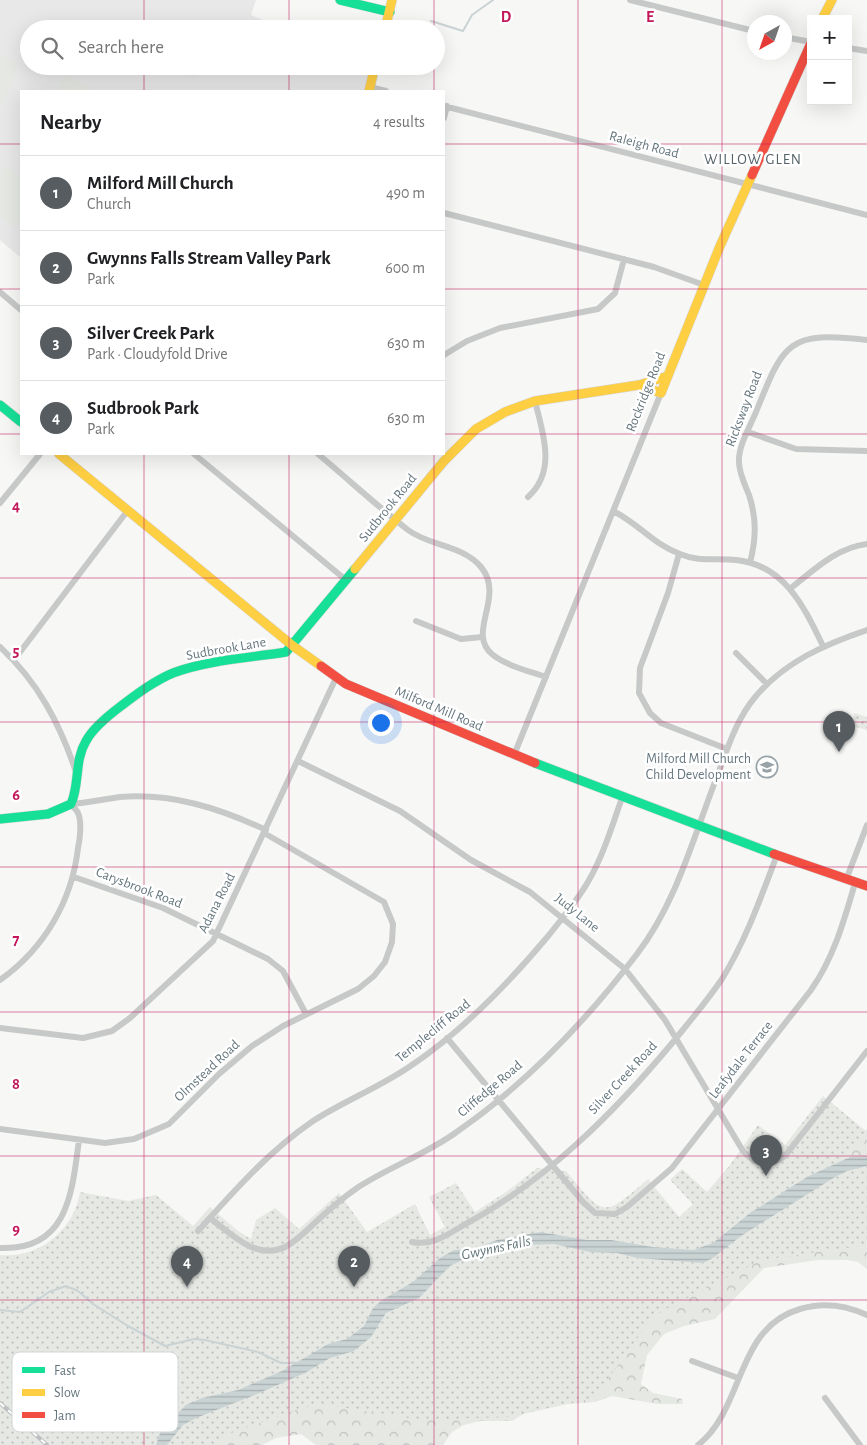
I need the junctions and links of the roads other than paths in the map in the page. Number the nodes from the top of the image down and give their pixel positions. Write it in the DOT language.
graph roads {
  1 [pos="340,0"];
  2 [pos="392,0"];
  3 [pos="630,0"];
  4 [pos="832,0"];
  5 [pos="390,12"];
  6 [pos="824,15"];
  7 [pos="388,20"];
  8 [pos="747,29"];
  9 [pos="792,38"];
  10 [pos="807,41"];
  11 [pos="852,49"];
  12 [pos="807,51"];
  13 [pos="867,51"];
  14 [pos="373,75"];
  15 [pos="369,89"];
  16 [pos="445,106"];
  17 [pos="749,185"];
  18 [pos="445,213"];
  19 [pos="867,215"];
  20 [pos="624,260"];
  21 [pos="704,285"];
  22 [pos="0,292"];
  23 [pos="20,309"];
  24 [pos="867,340"];
  25 [pos="445,354"];
  26 [pos="668,376"];
  27 [pos="639,385"];
  28 [pos="661,393"];
  29 [pos="535,401"];
  30 [pos="0,405"];
  31 [pos="20,421"];
  32 [pos="748,432"];
  33 [pos="867,450"];
  34 [pos="39,455"];
  35 [pos="60,455"];
  36 [pos="197,455"];
  37 [pos="319,455"];
  38 [pos="437,455"];
  39 [pos="444,461"];
  40 [pos="528,497"];
  41 [pos="0,504"];
  42 [pos="128,510"];
  43 [pos="613,511"];
  44 [pos="396,520"];
  45 [pos="867,544"];
  46 [pos="680,554"];
  47 [pos="750,563"];
  48 [pos="346,580"];
  49 [pos="791,588"];
  50 [pos="416,621"];
  51 [pos="867,630"];
  52 [pos="482,637"];
  53 [pos="293,646"];
  54 [pos="823,646"];
  55 [pos="0,647"];
  56 [pos="736,653"];
  57 [pos="14,660"];
  58 [pos="336,678"];
  59 [pos="546,678"];
  60 [pos="767,684"];
  61 [pos="67,745"];
  62 [pos="83,745"];
  63 [pos="727,749"];
  64 [pos="514,755"];
  65 [pos="298,761"];
  66 [pos="76,772"];
  67 [pos="623,795"];
  68 [pos="71,804"];
  69 [pos="0,820"];
  70 [pos="699,824"];
  71 [pos="867,825"];
  72 [pos="265,831"];
  73 [pos="777,855"];
  74 [pos="74,877"];
  75 [pos="851,881"];
  76 [pos="867,886"];
  77 [pos="563,918"];
  78 [pos="217,934"];
  79 [pos="625,969"];
  80 [pos="0,980"];
  81 [pos="306,1014"];
  82 [pos="0,1028"];
  83 [pos="447,1038"];
  84 [pos="676,1038"];
  85 [pos="867,1050"];
  86 [pos="498,1100"];
  87 [pos="719,1110"];
  88 [pos="0,1129"];
  89 [pos="79,1140"];
  90 [pos="552,1164"];
  91 [pos="210,1218"];
  92 [pos="198,1231"];
  93 [pos="412,1242"];
  94 [pos="0,1248"];
  95 [pos="867,1315"];
  96 [pos="692,1361"];
  97 [pos="738,1378"];
  98 [pos="825,1398"];
  99 [pos="867,1442"];
  100 [pos="698,1445"];
  101 [pos="861,1445"];
  1 -- 5 [label="street"];
  2 -- 5 [label="street"];
  3 -- 8 [label="street"];
  4 -- 6 [label="street"];
  5 -- 7 [label="street"];
  9 -- 10 [label="street"];
  11 -- 13 [label="street"];
  12 -- 17 [label="street, Rockridge Road"];
  14 -- 15 [label="street"];
  16 -- 17 [label="street, Raleigh Road"];
  17 -- 19 [label="street, Raleigh Road"];
  17 -- 21 [label="street, Rockridge Road"];
  18 -- 20 [label="street"];
  20 -- 21 [label="street"];
  20 -- 25 [label="street"];
  21 -- 26 [label="street, Rockridge Road"];
  22 -- 23 [label="street"];
  24 -- 32 [label="street, Ricksway Road"];
  26 -- 27 [label="street, Sudbrook Road"];
  26 -- 28 [label="street, Rockridge Road"];
  27 -- 28 [label="street, Sudbrook Road"];
  27 -- 29 [label="street, Sudbrook Road"];
  28 -- 43 [label="street, Rockridge Road"];
  29 -- 39 [label="street, Sudbrook Road"];
  29 -- 40 [label="street"];
  30 -- 31 [label="street"];
  32 -- 33 [label="street"];
  32 -- 47 [label="street, Ricksway Road"];
  34 -- 41 [label="street"];
  35 -- 42 [label="street, Milford Mill Road"];
  36 -- 48 [label="street"];
  37 -- 44 [label="street"];
  38 -- 39 [label="street"];
  39 -- 44 [label="street, Sudbrook Road"];
  42 -- 53 [label="street, Milford Mill Road"];
  42 -- 57 [label="street"];
  43 -- 46 [label="street"];
  43 -- 59 [label="street, Rockridge Road"];
  44 -- 48 [label="street, Sudbrook Road"];
  44 -- 52 [label="street"];
  45 -- 49 [label="street"];
  46 -- 47 [label="street"];
  46 -- 63 [label="street"];
  47 -- 49 [label="street"];
  48 -- 53 [label="street, Sudbrook Road"];
  49 -- 54 [label="street"];
  50 -- 52 [label="street"];
  51 -- 54 [label="street, Cliffedge Road"];
  52 -- 59 [label="street"];
  53 -- 58 [label="street, Milford Mill Road"];
  53 -- 62 [label="street, Sudbrook Lane"];
  54 -- 60 [label="street, Cliffedge Road"];
  55 -- 57 [label="street"];
  56 -- 60 [label="street"];
  57 -- 61 [label="street"];
  58 -- 64 [label="street, Milford Mill Road"];
  58 -- 65 [label="street, Adana Road"];
  59 -- 64 [label="street, Rockridge Road"];
  60 -- 63 [label="street, Cliffedge Road"];
  61 -- 62 [label="street"];
  61 -- 66 [label="street"];
  62 -- 66 [label="street, Sudbrook Lane"];
  63 -- 70 [label="street, Cliffedge Road"];
  64 -- 67 [label="street, Milford Mill Road"];
  65 -- 72 [label="street, Adana Road"];
  65 -- 77 [label="street, Judy Lane"];
  66 -- 68 [label="street, Sudbrook Lane"];
  67 -- 70 [label="street, Milford Mill Road"];
  67 -- 77 [label="street, Templecliff Road"];
  68 -- 69 [label="street"];
  68 -- 72 [label="street"];
  68 -- 74 [label="street"];
  70 -- 73 [label="street, Milford Mill Road"];
  70 -- 79 [label="street, Cliffedge Road"];
  71 -- 75 [label="street, Leafydale Terrace"];
  72 -- 78 [label="street, Adana Road"];
  72 -- 81 [label="street, Olmstead Road"];
  73 -- 75 [label="street, Milford Mill Road"];
  73 -- 84 [label="street, Silver Creek Road"];
  74 -- 78 [label="street, Carysbrook Road"];
  74 -- 80 [label="street"];
  75 -- 76 [label="street, Milford Mill Road"];
  75 -- 87 [label="street, Leafydale Terrace"];
  77 -- 79 [label="street, Judy Lane"];
  77 -- 83 [label="street, Templecliff Road"];
  78 -- 81 [label="street, Carysbrook Road"];
  78 -- 82 [label="street, Adana Road"];
  79 -- 84 [label="street, Judy Lane"];
  79 -- 86 [label="street, Cliffedge Road"];
  81 -- 89 [label="street, Olmstead Road"];
  83 -- 86 [label="street"];
  83 -- 91 [label="street, Templecliff Road"];
  84 -- 87 [label="street, Judy Lane"];
  84 -- 90 [label="street, Silver Creek Road"];
  85 -- 87 [label="street, Judy Lane"];
  86 -- 90 [label="street"];
  86 -- 91 [label="street, Cliffedge Road"];
  87 -- 90 [label="street, Leafydale Terrace"];
  88 -- 89 [label="street, Olmstead Road"];
  89 -- 94 [label="street"];
  90 -- 93 [label="street, Silver Creek Road"];
  91 -- 92 [label="street, Templecliff Road"];
  95 -- 97 [label="street"];
  96 -- 97 [label="street"];
  97 -- 100 [label="street"];
  98 -- 101 [label="street"];
  99 -- 101 [label="street"];
}
